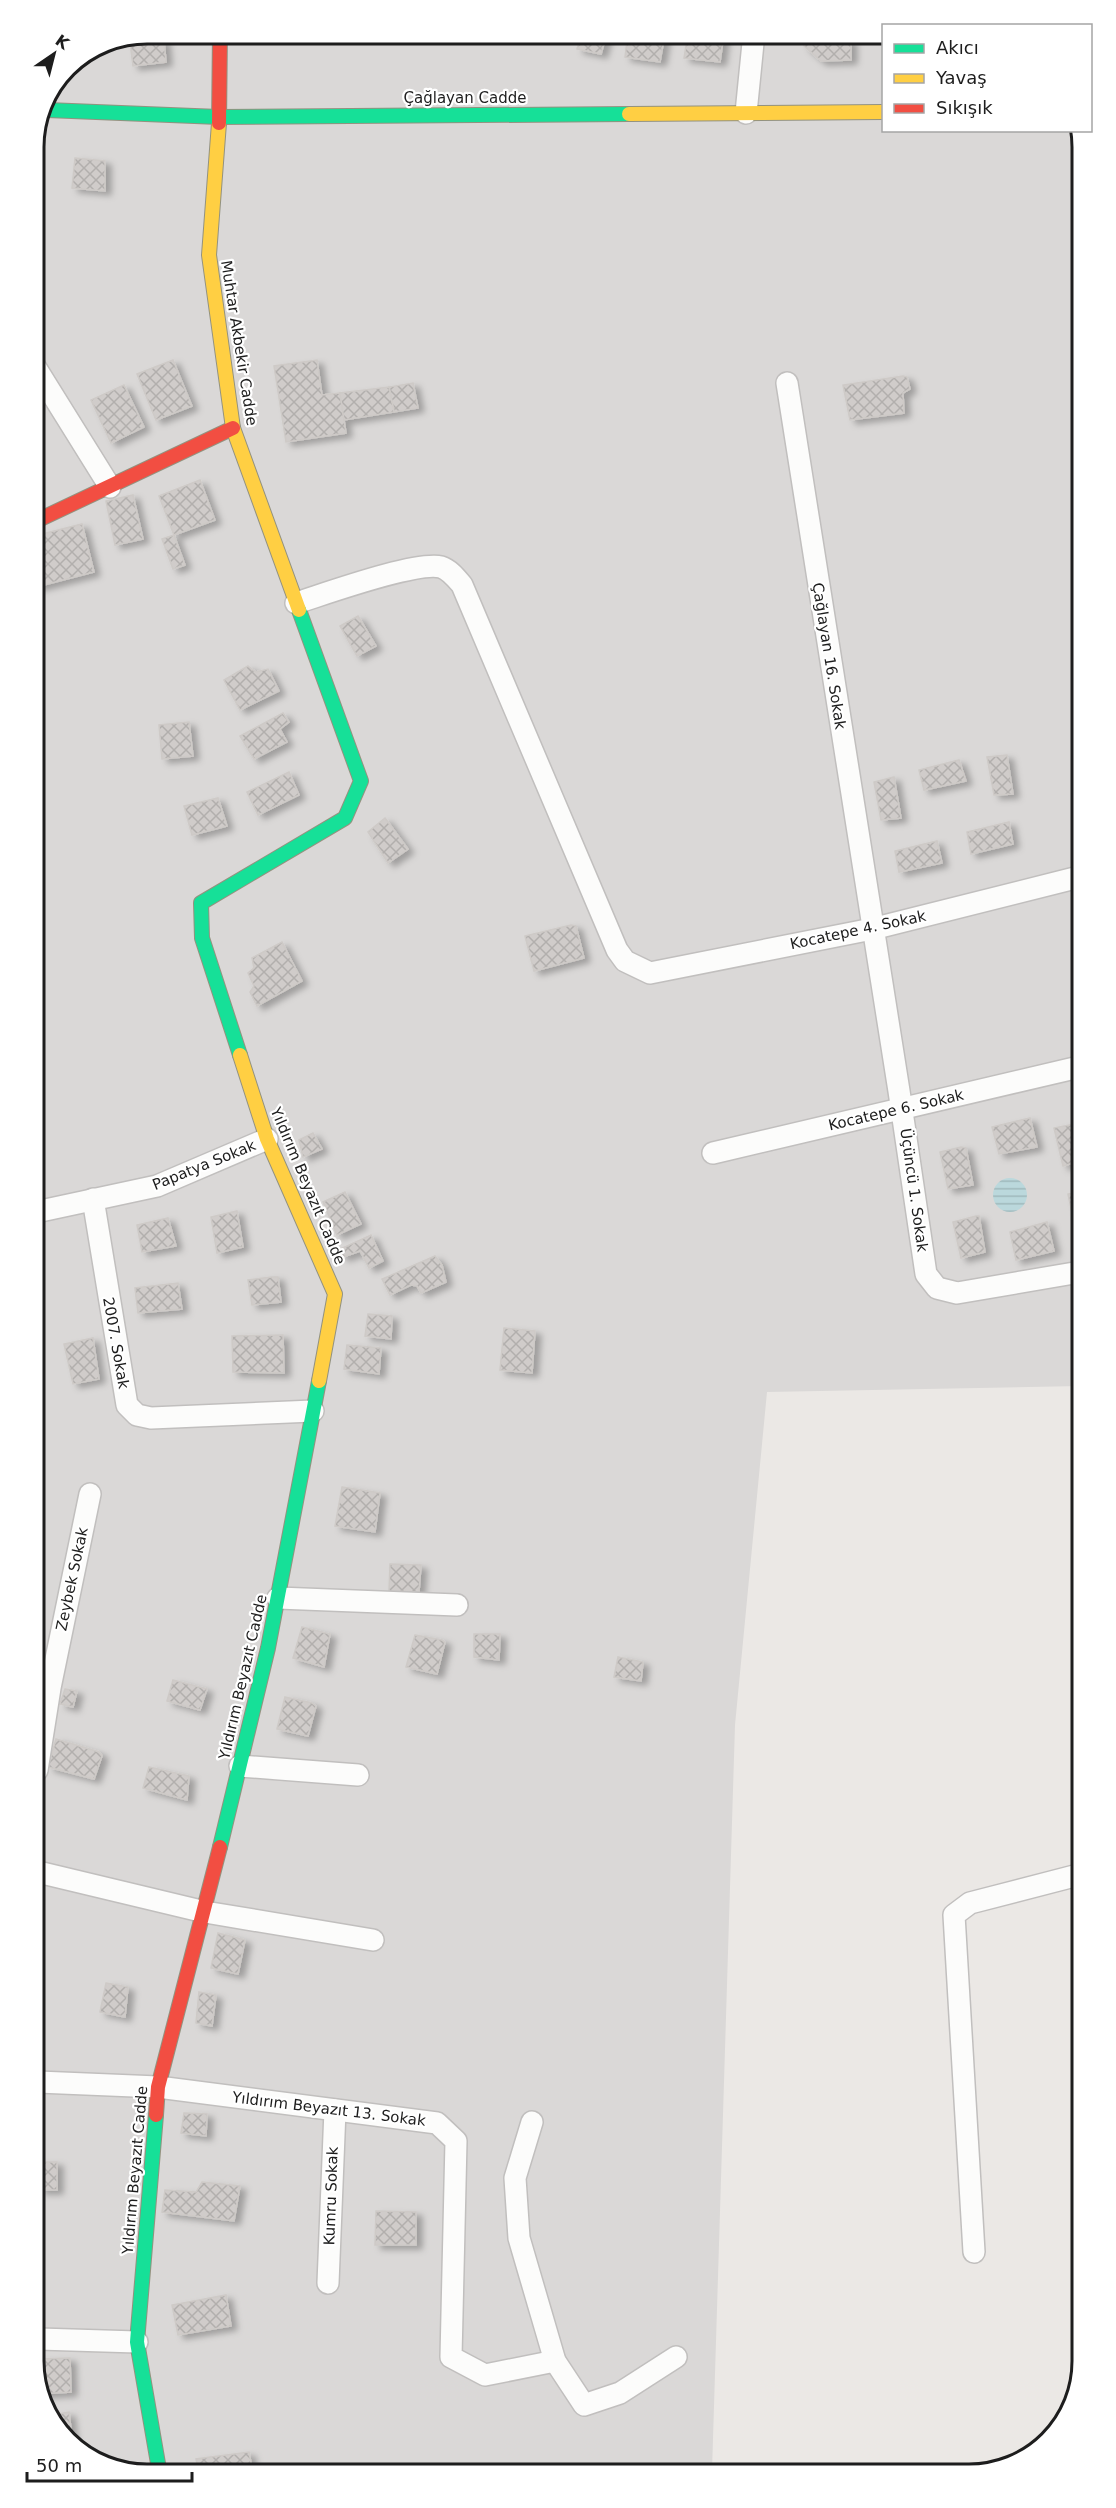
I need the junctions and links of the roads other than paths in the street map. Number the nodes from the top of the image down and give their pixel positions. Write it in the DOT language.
graph roads {
  1 [pos="220,44"];
  2 [pos="753,44"];
  3 [pos="51,110"];
  4 [pos="882,112"];
  5 [pos="746,113"];
  6 [pos="219,117"];
  7 [pos="44,381"];
  8 [pos="787,383"];
  9 [pos="233,428"];
  10 [pos="110,487"];
  11 [pos="44,517"];
  12 [pos="296,603"];
  13 [pos="1072,879"];
  14 [pos="201,903"];
  15 [pos="872,929"];
  16 [pos="1072,1068"];
  17 [pos="902,1109"];
  18 [pos="267,1139"];
  19 [pos="713,1153"];
  20 [pos="93,1200"];
  21 [pos="44,1210"];
  22 [pos="1072,1273"];
  23 [pos="313,1411"];
  24 [pos="90,1494"];
  25 [pos="278,1598"];
  26 [pos="457,1605"];
  27 [pos="44,1682"];
  28 [pos="240,1766"];
  29 [pos="358,1775"];
  30 [pos="44,1873"];
  31 [pos="1072,1877"];
  32 [pos="205,1912"];
  33 [pos="373,1940"];
  34 [pos="44,2082"];
  35 [pos="158,2087"];
  36 [pos="335,2110"];
  37 [pos="532,2122"];
  38 [pos="974,2252"];
  39 [pos="328,2283"];
  40 [pos="44,2339"];
  41 [pos="137,2342"];
  42 [pos="676,2357"];
  43 [pos="555,2361"];
  44 [pos="158,2464"];
  1 -- 6 [label="street, Muhtar Akbekir Cadde"];
  2 -- 5 [label="street"];
  3 -- 6 [label="street, Çağlayan Cadde"];
  4 -- 5 [label="street, Çağlayan Cadde"];
  5 -- 6 [label="street, Çağlayan Cadde"];
  6 -- 9 [label="street, Muhtar Akbekir Cadde"];
  7 -- 10 [label="street"];
  8 -- 15 [label="street, Çağlayan 16. Sokak"];
  9 -- 10 [label="street"];
  9 -- 12 [label="street, Muhtar Akbekir Cadde"];
  10 -- 11 [label="street"];
  12 -- 14 [label="street, Muhtar Akbekir Cadde"];
  12 -- 15 [label="street, Kocatepe 4. Sokak"];
  13 -- 15 [label="street, Kocatepe 4. Sokak"];
  14 -- 18 [label="street, Yıldırım Beyazıt Cadde"];
  15 -- 17 [label="street, Üçüncü 1. Sokak"];
  16 -- 17 [label="street, Kocatepe 6. Sokak"];
  17 -- 19 [label="street, Kocatepe 6. Sokak"];
  17 -- 22 [label="street, Üçüncü 1. Sokak"];
  18 -- 20 [label="street, Papatya Sokak"];
  18 -- 23 [label="street, Yıldırım Beyazıt Cadde"];
  20 -- 21 [label="street, Papatya Sokak"];
  20 -- 23 [label="street, 2007. Sokak"];
  23 -- 25 [label="street, Yıldırım Beyazıt Cadde"];
  24 -- 27 [label="street, Zeybek Sokak"];
  25 -- 26 [label="street"];
  25 -- 28 [label="street, Yıldırım Beyazıt Cadde"];
  28 -- 29 [label="street"];
  28 -- 32 [label="street, Yıldırım Beyazıt Cadde"];
  30 -- 32 [label="street"];
  31 -- 38 [label="street"];
  32 -- 33 [label="street"];
  32 -- 35 [label="street, Yıldırım Beyazıt Cadde"];
  34 -- 35 [label="street, Yıldırım Beyazıt 13. Sokak"];
  35 -- 36 [label="street, Yıldırım Beyazıt 13. Sokak"];
  35 -- 41 [label="street, Yıldırım Beyazıt Cadde"];
  36 -- 39 [label="street, Kumru Sokak"];
  36 -- 43 [label="street, Yıldırım Beyazıt 13. Sokak"];
  37 -- 43 [label="street"];
  40 -- 41 [label="street"];
  41 -- 44 [label="street, Yıldırım Beyazıt Cadde"];
  42 -- 43 [label="street"];
}
